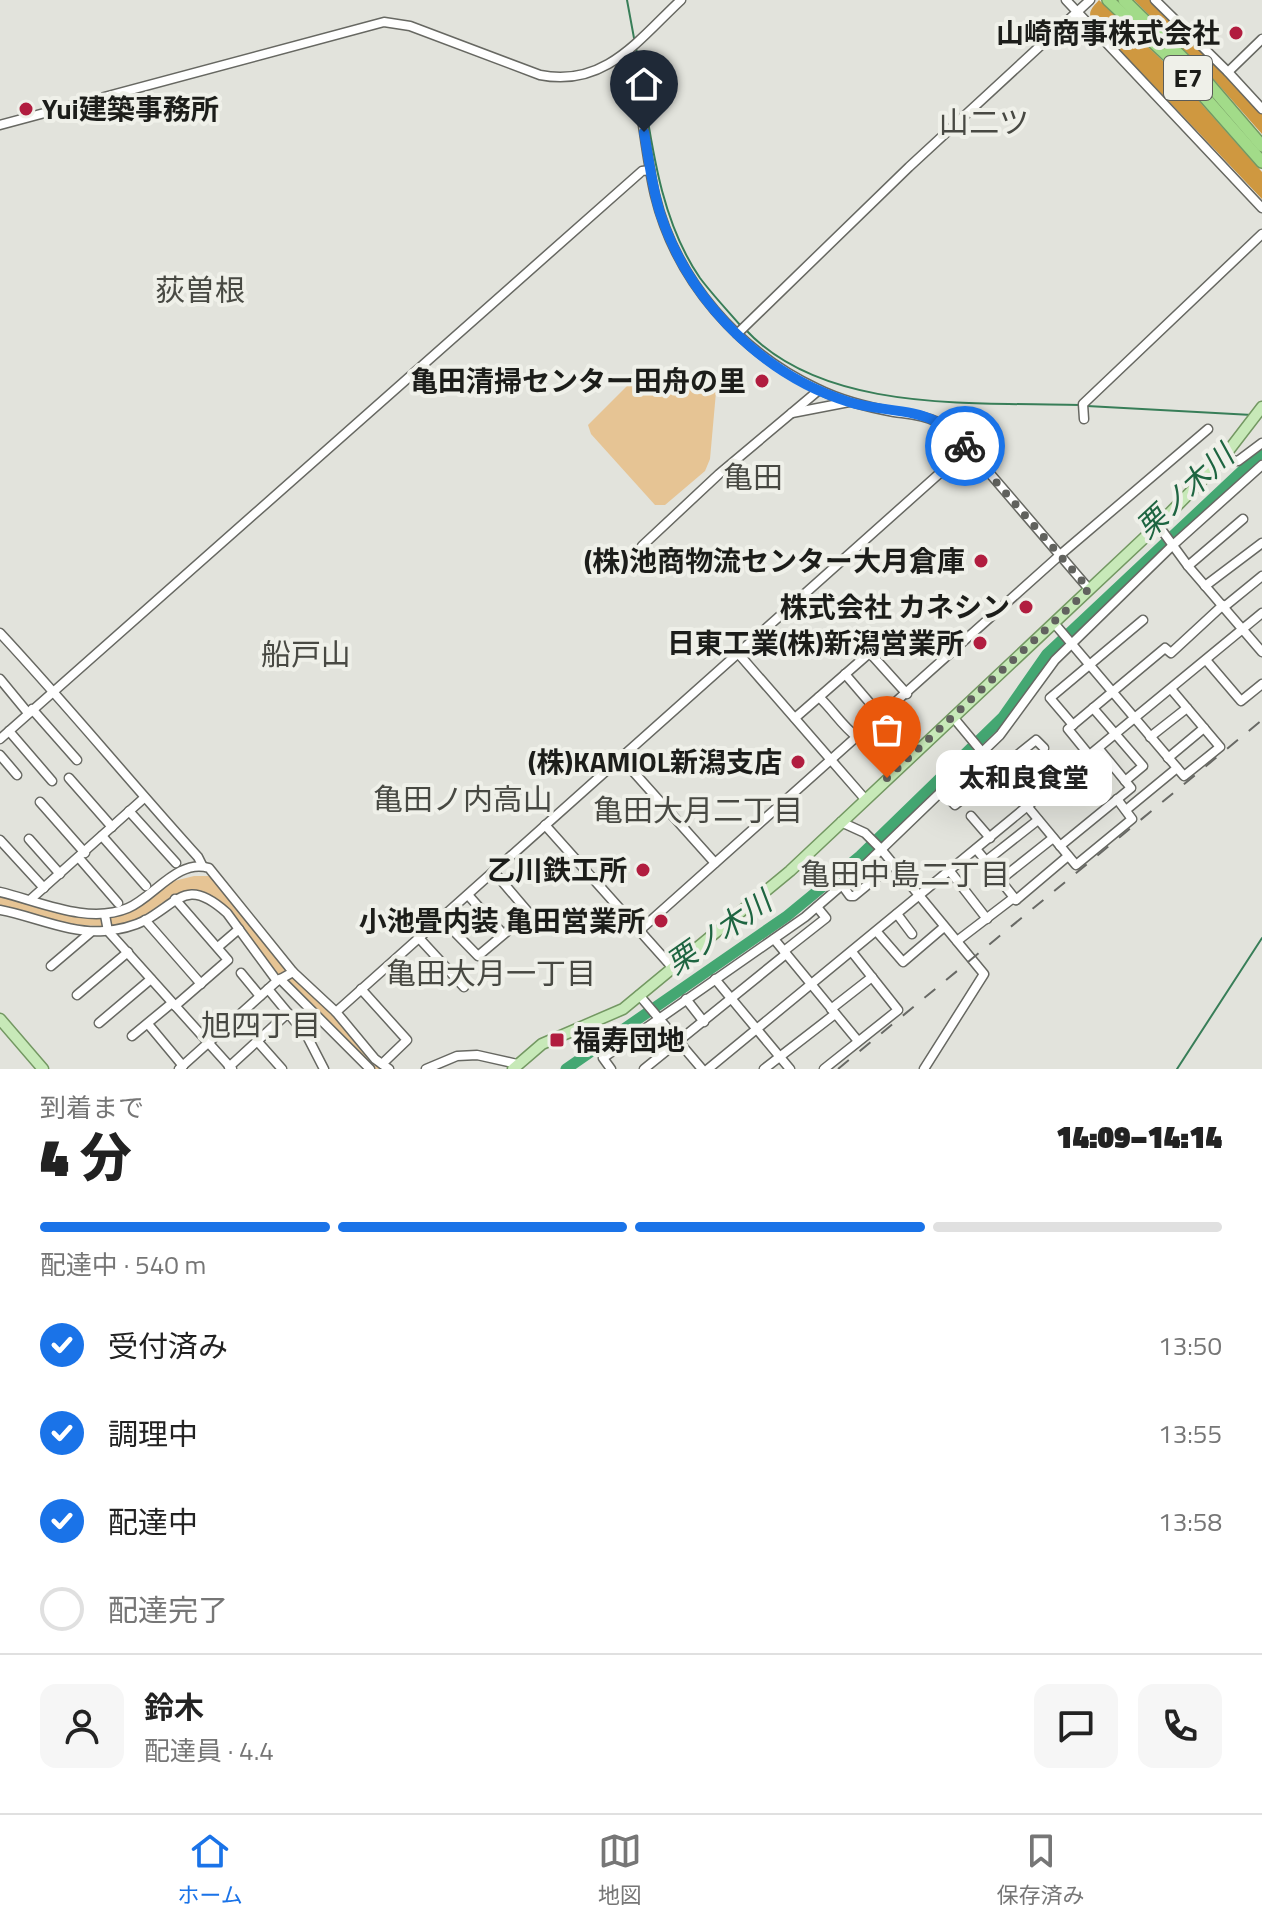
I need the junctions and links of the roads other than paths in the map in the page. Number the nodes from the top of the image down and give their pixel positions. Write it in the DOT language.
graph roads {
  1 [pos="681,0"];
  2 [pos="1066,0"];
  3 [pos="1090,0"];
  4 [pos="1108,0"];
  5 [pos="1124,0"];
  6 [pos="1155,0"];
  7 [pos="1078,12"];
  8 [pos="1262,39"];
  9 [pos="630,49"];
  10 [pos="1228,72"];
  11 [pos="1262,109"];
  12 [pos="0,125"];
  13 [pos="1262,146"];
  14 [pos="1262,162"];
  15 [pos="650,170"];
  16 [pos="1262,208"];
  17 [pos="1262,234"];
  18 [pos="738,333"];
  19 [pos="819,390"];
  20 [pos="849,402"];
  21 [pos="1262,407"];
  22 [pos="791,414"];
  23 [pos="1084,419"];
  24 [pos="1208,429"];
  25 [pos="1262,443"];
  26 [pos="968,448"];
  27 [pos="1223,459"];
  28 [pos="1262,465"];
  29 [pos="1243,519"];
  30 [pos="1158,525"];
  31 [pos="1262,539"];
  32 [pos="1173,545"];
  33 [pos="642,546"];
  34 [pos="1060,555"];
  35 [pos="1188,566"];
  36 [pos="1262,576"];
  37 [pos="1205,586"];
  38 [pos="1089,589"];
  39 [pos="1223,606"];
  40 [pos="1262,613"];
  41 [pos="1143,620"];
  42 [pos="1054,623"];
  43 [pos="1243,629"];
  44 [pos="0,633"];
  45 [pos="882,642"];
  46 [pos="1074,644"];
  47 [pos="737,652"];
  48 [pos="1262,652"];
  49 [pos="870,653"];
  50 [pos="1206,660"];
  51 [pos="1091,664"];
  52 [pos="845,674"];
  53 [pos="0,679"];
  54 [pos="1262,684"];
  55 [pos="1171,689"];
  56 [pos="54,691"];
  57 [pos="1113,691"];
  58 [pos="907,694"];
  59 [pos="819,697"];
  60 [pos="1093,708"];
  61 [pos="1187,708"];
  62 [pos="30,711"];
  63 [pos="881,716"];
  64 [pos="953,717"];
  65 [pos="795,718"];
  66 [pos="1135,718"];
  67 [pos="1073,725"];
  68 [pos="1204,728"];
  69 [pos="9,731"];
  70 [pos="1116,735"];
  71 [pos="857,737"];
  72 [pos="1150,737"];
  73 [pos="0,738"];
  74 [pos="1044,748"];
  75 [pos="1099,749"];
  76 [pos="981,752"];
  77 [pos="0,755"];
  78 [pos="1090,756"];
  79 [pos="1168,758"];
  80 [pos="622,759"];
  81 [pos="77,760"];
  82 [pos="831,760"];
  83 [pos="1177,768"];
  84 [pos="997,771"];
  85 [pos="17,775"];
  86 [pos="69,778"];
  87 [pos="52,781"];
  88 [pos="1125,781"];
  89 [pos="941,790"];
  90 [pos="144,798"];
  91 [pos="865,799"];
  92 [pos="1117,799"];
  93 [pos="40,802"];
  94 [pos="1028,808"];
  95 [pos="1126,810"];
  96 [pos="129,811"];
  97 [pos="971,816"];
  98 [pos="1038,820"];
  99 [pos="841,822"];
  100 [pos="545,825"];
  101 [pos="112,827"];
  102 [pos="102,836"];
  103 [pos="990,838"];
  104 [pos="1053,838"];
  105 [pos="29,839"];
  106 [pos="0,840"];
  107 [pos="1060,846"];
  108 [pos="880,848"];
  109 [pos="976,849"];
  110 [pos="82,855"];
  111 [pos="1068,856"];
  112 [pos="176,863"];
  113 [pos="715,863"];
  114 [pos="893,864"];
  115 [pos="202,865"];
  116 [pos="949,870"];
  117 [pos="494,872"];
  118 [pos="60,874"];
  119 [pos="842,885"];
  120 [pos="146,886"];
  121 [pos="44,888"];
  122 [pos="0,892"];
  123 [pos="468,895"];
  124 [pos="918,895"];
  125 [pos="31,899"];
  126 [pos="175,899"];
  127 [pos="1016,900"];
  128 [pos="118,903"];
  129 [pos="817,907"];
  130 [pos="0,910"];
  131 [pos="897,914"];
  132 [pos="105,915"];
  133 [pos="441,918"];
  134 [pos="987,919"];
  135 [pos="145,920"];
  136 [pos="944,927"];
  137 [pos="239,929"];
  138 [pos="108,931"];
  139 [pos="639,931"];
  140 [pos="91,932"];
  141 [pos="877,932"];
  142 [pos="503,934"];
  143 [pos="912,934"];
  144 [pos="419,938"];
  145 [pos="774,939"];
  146 [pos="957,941"];
  147 [pos="218,947"];
  148 [pos="128,952"];
  149 [pos="785,952"];
  150 [pos="852,952"];
  151 [pos="51,966"];
  152 [pos="672,967"];
  153 [pos="293,972"];
  154 [pos="241,973"];
  155 [pos="872,977"];
  156 [pos="151,979"];
  157 [pos="715,979"];
  158 [pos="278,980"];
  159 [pos="201,984"];
  160 [pos="812,985"];
  161 [pos="464,987"];
  162 [pos="361,989"];
  163 [pos="264,993"];
  164 [pos="77,995"];
  165 [pos="731,998"];
  166 [pos="644,999"];
  167 [pos="686,999"];
  168 [pos="174,1005"];
  169 [pos="336,1012"];
  170 [pos="833,1012"];
  171 [pos="288,1013"];
  172 [pos="658,1015"];
  173 [pos="0,1019"];
  174 [pos="704,1022"];
  175 [pos="99,1023"];
  176 [pos="148,1024"];
  177 [pos="757,1029"];
  178 [pos="132,1036"];
  179 [pos="680,1041"];
  180 [pos="858,1041"];
  181 [pos="258,1042"];
  182 [pos="208,1043"];
  183 [pos="779,1056"];
  184 [pos="489,1058"];
  185 [pos="386,1066"];
  186 [pos="181,1067"];
  187 [pos="515,1067"];
  188 [pos="230,1068"];
  189 [pos="43,1069"];
  190 [pos="282,1069"];
  191 [pos="324,1069"];
  192 [pos="370,1069"];
  193 [pos="426,1069"];
  194 [pos="486,1069"];
  195 [pos="611,1069"];
  196 [pos="644,1069"];
  197 [pos="705,1069"];
  198 [pos="764,1069"];
  199 [pos="790,1069"];
  200 [pos="824,1069"];
  201 [pos="924,1069"];
  1 -- 9 [label="street"];
  2 -- 7 [label="street"];
  3 -- 7 [label="street"];
  4 -- 14 [label="highway, E7"];
  5 -- 13 [label="highway, E7"];
  6 -- 10 [label="street"];
  7 -- 16 [label="street"];
  7 -- 18 [label="street"];
  8 -- 10 [label="street"];
  9 -- 12 [label="street"];
  9 -- 15 [label="street"];
  10 -- 11 [label="street"];
  15 -- 18 [label="street"];
  15 -- 56 [label="street"];
  17 -- 23 [label="street"];
  18 -- 19 [label="street"];
  19 -- 20 [label="street"];
  19 -- 22 [label="street"];
  20 -- 22 [label="street"];
  20 -- 26 [label="street"];
  21 -- 27 [label="main road"];
  22 -- 33 [label="street"];
  24 -- 34 [label="street"];
  25 -- 27 [label="street"];
  26 -- 34 [label="street"];
  26 -- 47 [label="street"];
  27 -- 30 [label="main road"];
  28 -- 32 [label="street"];
  29 -- 35 [label="street"];
  30 -- 32 [label="street"];
  30 -- 38 [label="main road"];
  31 -- 37 [label="street"];
  32 -- 35 [label="street"];
  32 -- 46 [label="street"];
  34 -- 38 [label="street"];
  34 -- 58 [label="street"];
  35 -- 37 [label="street"];
  36 -- 39 [label="street"];
  37 -- 39 [label="street"];
  38 -- 42 [label="main road"];
  39 -- 43 [label="street"];
  39 -- 57 [label="street"];
  40 -- 43 [label="street"];
  41 -- 51 [label="street"];
  42 -- 46 [label="street"];
  42 -- 64 [label="main road"];
  43 -- 48 [label="street"];
  43 -- 50 [label="street"];
  44 -- 56 [label="street"];
  45 -- 49 [label="street"];
  46 -- 51 [label="street"];
  46 -- 76 [label="street"];
  47 -- 65 [label="street"];
  47 -- 80 [label="street"];
  49 -- 52 [label="street"];
  49 -- 58 [label="street"];
  50 -- 54 [label="street"];
  50 -- 55 [label="street"];
  51 -- 57 [label="street"];
  51 -- 67 [label="street"];
  52 -- 59 [label="street"];
  52 -- 63 [label="street"];
  53 -- 62 [label="street"];
  55 -- 61 [label="street"];
  55 -- 66 [label="street"];
  56 -- 62 [label="street"];
  56 -- 90 [label="street"];
  57 -- 60 [label="street"];
  57 -- 66 [label="street"];
  58 -- 63 [label="street"];
  59 -- 65 [label="street"];
  59 -- 71 [label="street"];
  60 -- 67 [label="street"];
  60 -- 70 [label="street"];
  61 -- 68 [label="street"];
  61 -- 72 [label="street"];
  62 -- 69 [label="street"];
  62 -- 81 [label="street"];
  63 -- 71 [label="street"];
  64 -- 76 [label="street"];
  64 -- 91 [label="main road"];
  65 -- 82 [label="street"];
  66 -- 70 [label="street"];
  66 -- 72 [label="street"];
  67 -- 78 [label="street"];
  68 -- 79 [label="street"];
  68 -- 83 [label="street"];
  69 -- 73 [label="street"];
  69 -- 87 [label="street"];
  70 -- 75 [label="street"];
  70 -- 88 [label="street"];
  71 -- 82 [label="street"];
  72 -- 79 [label="street"];
  74 -- 84 [label="street"];
  75 -- 78 [label="street"];
  75 -- 88 [label="street"];
  76 -- 84 [label="street"];
  76 -- 89 [label="street"];
  77 -- 85 [label="street"];
  78 -- 94 [label="street"];
  79 -- 83 [label="street"];
  80 -- 100 [label="street"];
  80 -- 113 [label="street"];
  82 -- 91 [label="street"];
  82 -- 113 [label="street"];
  83 -- 95 [label="street"];
  84 -- 89 [label="street"];
  84 -- 94 [label="street"];
  86 -- 101 [label="street"];
  88 -- 92 [label="street"];
  89 -- 108 [label="street"];
  90 -- 96 [label="street"];
  90 -- 115 [label="street"];
  91 -- 99 [label="main road"];
  92 -- 95 [label="street"];
  92 -- 107 [label="street"];
  93 -- 110 [label="street"];
  94 -- 98 [label="street"];
  94 -- 103 [label="street"];
  95 -- 111 [label="street"];
  96 -- 101 [label="street"];
  96 -- 112 [label="street"];
  97 -- 103 [label="street"];
  98 -- 104 [label="street"];
  98 -- 109 [label="street"];
  99 -- 108 [label="street"];
  99 -- 152 [label="main road"];
  100 -- 117 [label="street"];
  100 -- 139 [label="street"];
  101 -- 102 [label="street"];
  102 -- 110 [label="street"];
  102 -- 120 [label="street"];
  103 -- 109 [label="street"];
  104 -- 107 [label="street"];
  104 -- 127 [label="street"];
  105 -- 118 [label="street"];
  106 -- 121 [label="street"];
  107 -- 111 [label="street"];
  108 -- 114 [label="street"];
  108 -- 119 [label="street"];
  109 -- 116 [label="street"];
  110 -- 118 [label="street"];
  110 -- 128 [label="street"];
  111 -- 127 [label="street"];
  113 -- 139 [label="street"];
  114 -- 119 [label="street"];
  114 -- 124 [label="street"];
  115 -- 132 [label="street"];
  115 -- 153 [label="street"];
  116 -- 124 [label="street"];
  116 -- 134 [label="street"];
  117 -- 123 [label="street"];
  117 -- 142 [label="street"];
  118 -- 121 [label="street"];
  119 -- 129 [label="street"];
  121 -- 125 [label="street"];
  122 -- 125 [label="street"];
  123 -- 133 [label="street"];
  123 -- 142 [label="street"];
  124 -- 131 [label="street"];
  124 -- 136 [label="street"];
  125 -- 132 [label="street"];
  126 -- 135 [label="street"];
  126 -- 137 [label="street"];
  126 -- 147 [label="street"];
  127 -- 134 [label="street"];
  129 -- 145 [label="street"];
  129 -- 149 [label="street"];
  130 -- 140 [label="street"];
  131 -- 141 [label="street"];
  131 -- 143 [label="street"];
  132 -- 138 [label="street"];
  133 -- 142 [label="street"];
  133 -- 144 [label="street"];
  134 -- 146 [label="street"];
  135 -- 138 [label="street"];
  135 -- 159 [label="street"];
  136 -- 141 [label="street"];
  136 -- 146 [label="street"];
  137 -- 147 [label="street"];
  137 -- 158 [label="street"];
  138 -- 140 [label="street"];
  138 -- 148 [label="street"];
  139 -- 152 [label="street"];
  140 -- 151 [label="street"];
  141 -- 150 [label="street"];
  144 -- 161 [label="street"];
  144 -- 162 [label="street"];
  145 -- 149 [label="street"];
  145 -- 157 [label="street"];
  146 -- 201 [label="street"];
  147 -- 159 [label="street"];
  148 -- 156 [label="street"];
  148 -- 164 [label="street"];
  149 -- 160 [label="street"];
  149 -- 165 [label="street"];
  150 -- 155 [label="street"];
  150 -- 160 [label="street"];
  152 -- 166 [label="main road"];
  153 -- 158 [label="street"];
  153 -- 169 [label="street"];
  154 -- 163 [label="street"];
  155 -- 170 [label="street"];
  155 -- 180 [label="street"];
  156 -- 168 [label="street"];
  156 -- 175 [label="street"];
  157 -- 165 [label="street"];
  157 -- 167 [label="street"];
  158 -- 163 [label="street"];
  158 -- 192 [label="street"];
  159 -- 168 [label="street"];
  160 -- 170 [label="street"];
  160 -- 177 [label="street"];
  162 -- 169 [label="street"];
  162 -- 185 [label="street"];
  163 -- 171 [label="street"];
  163 -- 182 [label="street"];
  165 -- 174 [label="street"];
  165 -- 177 [label="street"];
  166 -- 172 [label="street"];
  166 -- 187 [label="main road"];
  167 -- 172 [label="street"];
  167 -- 174 [label="street"];
  168 -- 176 [label="street"];
  168 -- 182 [label="street"];
  169 -- 185 [label="street"];
  170 -- 180 [label="street"];
  170 -- 183 [label="street"];
  171 -- 181 [label="street"];
  171 -- 191 [label="street"];
  172 -- 179 [label="street"];
  172 -- 195 [label="street"];
  173 -- 189 [label="main road"];
  174 -- 179 [label="street"];
  176 -- 178 [label="street"];
  176 -- 186 [label="street"];
  177 -- 183 [label="street"];
  177 -- 197 [label="street"];
  179 -- 196 [label="street"];
  179 -- 197 [label="street"];
  180 -- 200 [label="street"];
  181 -- 188 [label="street"];
  181 -- 190 [label="street"];
  182 -- 186 [label="street"];
  182 -- 188 [label="street"];
  183 -- 198 [label="street"];
  183 -- 199 [label="street"];
  184 -- 187 [label="street"];
  184 -- 193 [label="street"];
  184 -- 194 [label="street"];
}
